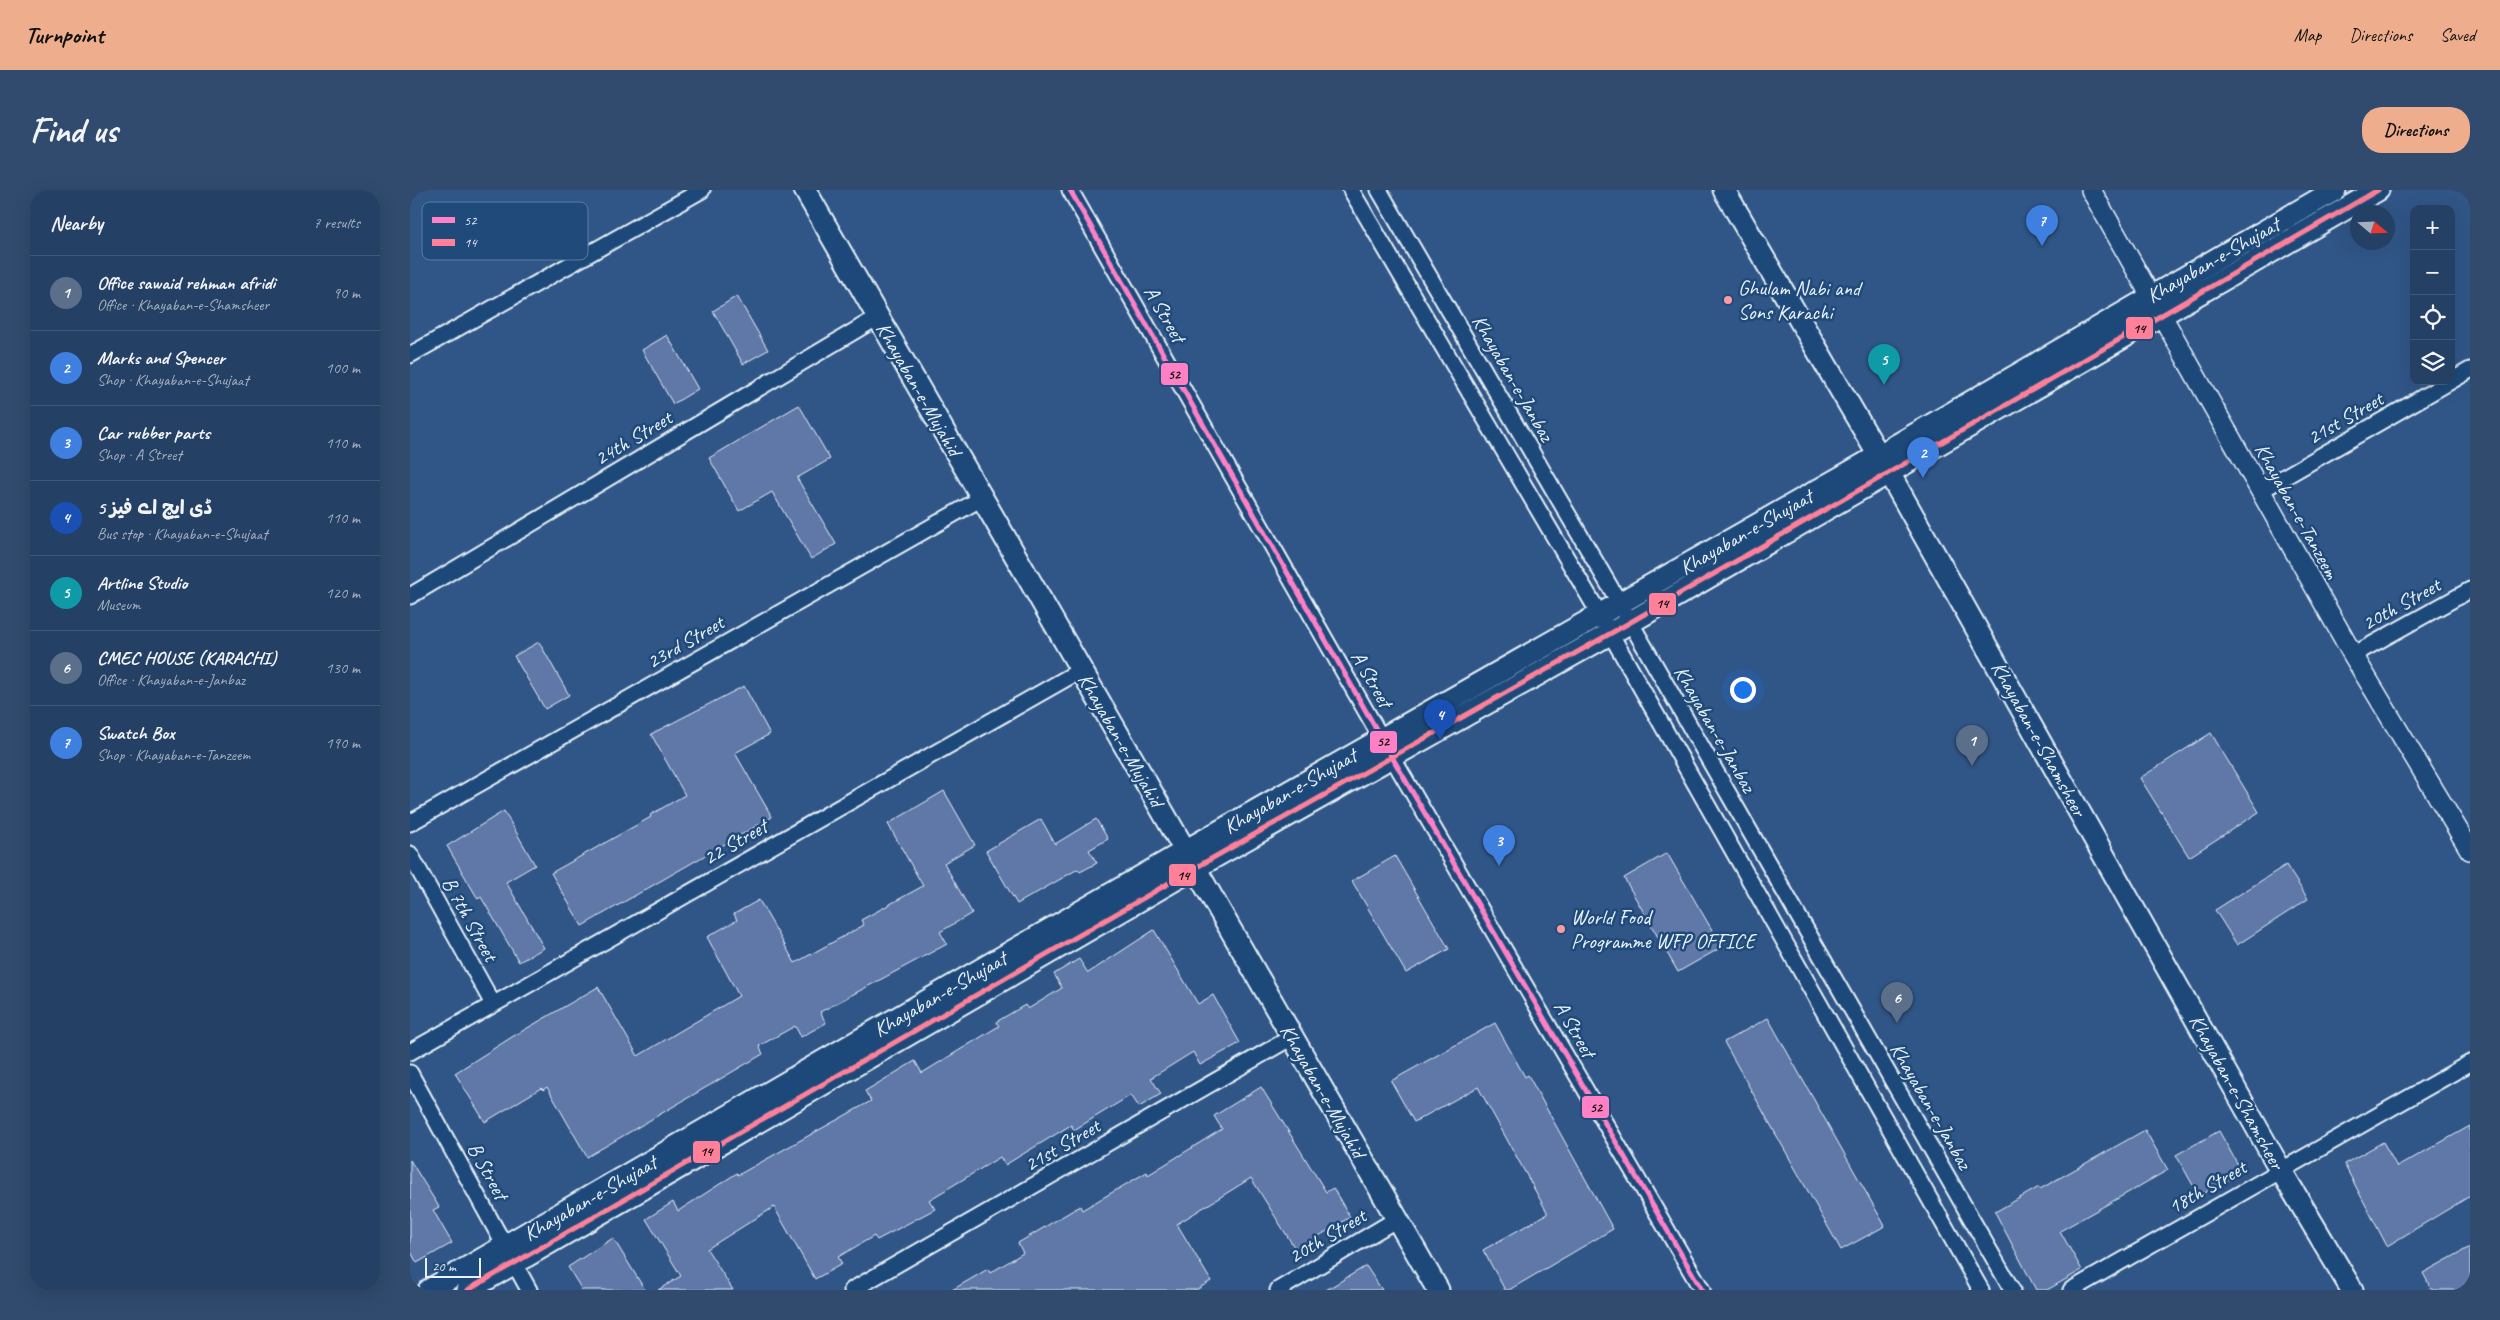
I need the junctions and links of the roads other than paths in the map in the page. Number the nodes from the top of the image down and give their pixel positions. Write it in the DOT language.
graph roads {
  1 [pos="702,190"];
  2 [pos="804,190"];
  3 [pos="1070,190"];
  4 [pos="1351,190"];
  5 [pos="1379,190"];
  6 [pos="1724,190"];
  7 [pos="2091,190"];
  8 [pos="2335,190"];
  9 [pos="2378,190"];
  10 [pos="588,254"];
  11 [pos="578,260"];
  12 [pos="2152,295"];
  13 [pos="2163,315"];
  14 [pos="878,317"];
  15 [pos="410,355"];
  16 [pos="2470,370"];
  17 [pos="2455,379"];
  18 [pos="2444,385"];
  19 [pos="1883,465"];
  20 [pos="2260,491"];
  21 [pos="982,498"];
  22 [pos="2470,590"];
  23 [pos="410,596"];
  24 [pos="1620,604"];
  25 [pos="1629,623"];
  26 [pos="1605,624"];
  27 [pos="2353,655"];
  28 [pos="1081,670"];
  29 [pos="1387,748"];
  30 [pos="410,823"];
  31 [pos="2467,839"];
  32 [pos="410,854"];
  33 [pos="1190,860"];
  34 [pos="493,1004"];
  35 [pos="1292,1037"];
  36 [pos="410,1052"];
  37 [pos="2470,1063"];
  38 [pos="410,1073"];
  39 [pos="2280,1169"];
  40 [pos="1397,1219"];
  41 [pos="510,1255"];
  42 [pos="429,1290"];
  43 [pos="468,1290"];
  44 [pos="529,1290"];
  45 [pos="852,1290"];
  46 [pos="1278,1290"];
  47 [pos="1438,1290"];
  48 [pos="1702,1290"];
  49 [pos="1980,1290"];
  50 [pos="2012,1290"];
  51 [pos="2071,1290"];
  52 [pos="2352,1290"];
  1 -- 10 [label="street"];
  2 -- 14 [label="main road, Khayaban-e-Mujahid"];
  3 -- 29 [label="street, A Street"];
  4 -- 26 [label="street, Khayaban-e-Janbaz"];
  5 -- 24 [label="street, Khayaban-e-Janbaz"];
  6 -- 19 [label="main road, Khayaban-e-Shamsheer"];
  7 -- 12 [label="street, Khayaban-e-Tanzeem"];
  8 -- 12 [label="main road, Khayaban-e-Shujaat"];
  9 -- 13 [label="main road, Khayaban-e-Shujaat"];
  11 -- 15 [label="street"];
  12 -- 13 [label="street, Khayaban-e-Tanzeem"];
  12 -- 19 [label="main road, Khayaban-e-Shujaat"];
  13 -- 19 [label="main road, Khayaban-e-Shujaat"];
  13 -- 20 [label="street, Khayaban-e-Tanzeem"];
  14 -- 21 [label="main road, Khayaban-e-Mujahid"];
  14 -- 23 [label="street, 24th Street"];
  16 -- 17 [label="street, 21st Street"];
  18 -- 20 [label="street, 21st Street"];
  19 -- 24 [label="main road, Khayaban-e-Shujaat"];
  19 -- 25 [label="main road, Khayaban-e-Shujaat"];
  19 -- 39 [label="main road, Khayaban-e-Shamsheer"];
  20 -- 27 [label="street, Khayaban-e-Tanzeem"];
  21 -- 28 [label="main road, Khayaban-e-Mujahid"];
  21 -- 30 [label="street, 23rd Street"];
  22 -- 27 [label="street, 20th Street"];
  24 -- 25 [label="street, Khayaban-e-Janbaz"];
  24 -- 26 [label="main road, Khayaban-e-Shujaat"];
  25 -- 26 [label="main road, Khayaban-e-Shujaat"];
  25 -- 50 [label="street, Khayaban-e-Janbaz"];
  26 -- 29 [label="main road, Khayaban-e-Shujaat"];
  26 -- 49 [label="street, Khayaban-e-Janbaz"];
  27 -- 31 [label="street, Khayaban-e-Tanzeem"];
  28 -- 33 [label="main road, Khayaban-e-Mujahid"];
  28 -- 34 [label="street, 22 Street"];
  29 -- 33 [label="main road, Khayaban-e-Shujaat"];
  29 -- 48 [label="street, A Street"];
  32 -- 34 [label="street, B 7th Street"];
  33 -- 35 [label="main road, Khayaban-e-Mujahid"];
  33 -- 41 [label="main road, Khayaban-e-Shujaat"];
  34 -- 36 [label="street, 22 Street"];
  35 -- 40 [label="main road, Khayaban-e-Mujahid"];
  35 -- 45 [label="street, 21st Street"];
  37 -- 39 [label="street, 18th Street"];
  38 -- 41 [label="street, B Street"];
  39 -- 51 [label="street, 18th Street"];
  39 -- 52 [label="main road, Khayaban-e-Shamsheer"];
  40 -- 46 [label="street, 20th Street"];
  40 -- 47 [label="main road, Khayaban-e-Mujahid"];
  41 -- 42 [label="main road, Khayaban-e-Shujaat"];
  41 -- 43 [label="main road, Khayaban-e-Shujaat"];
  41 -- 44 [label="street, B Street"];
}
